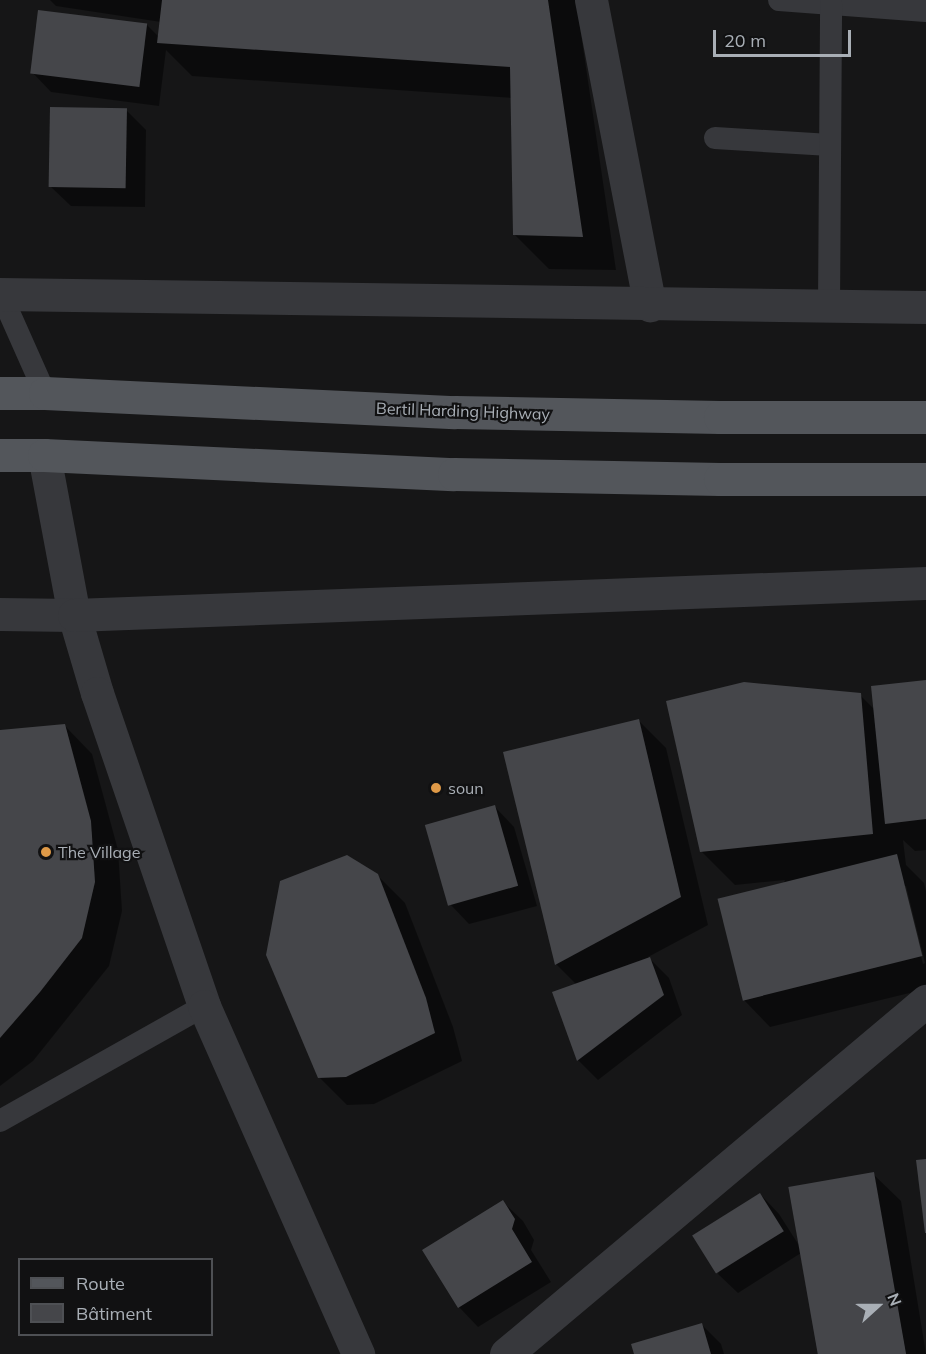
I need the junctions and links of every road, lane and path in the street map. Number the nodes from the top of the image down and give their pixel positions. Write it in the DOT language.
graph roads {
  1 [pos="591,0"];
  2 [pos="779,0"];
  3 [pos="831,4"];
  4 [pos="926,11"];
  5 [pos="715,138"];
  6 [pos="830,145"];
  7 [pos="1,293"];
  8 [pos="650,304"];
  9 [pos="829,305"];
  10 [pos="926,307"];
  11 [pos="0,393"];
  12 [pos="45,393"];
  13 [pos="926,417"];
  14 [pos="0,455"];
  15 [pos="44,455"];
  16 [pos="926,479"];
  17 [pos="926,583"];
  18 [pos="0,614"];
  19 [pos="74,615"];
  20 [pos="926,1001"];
  21 [pos="204,1006"];
  22 [pos="0,1121"];
  23 [pos="358,1354"];
  24 [pos="506,1354"];
  1 -- 8 [label="street"];
  2 -- 3 [label="lane"];
  3 -- 4 [label="lane"];
  3 -- 6 [label="lane"];
  5 -- 6 [label="lane"];
  6 -- 9 [label="lane"];
  7 -- 8 [label="street"];
  7 -- 12 [label="lane"];
  8 -- 9 [label="street"];
  9 -- 10 [label="street"];
  11 -- 12 [label="main road, Bertil Harding Highway"];
  12 -- 13 [label="main road, Bertil Harding Highway"];
  14 -- 15 [label="main road"];
  15 -- 16 [label="main road"];
  15 -- 19 [label="street"];
  17 -- 19 [label="street"];
  18 -- 19 [label="street"];
  19 -- 21 [label="street"];
  20 -- 24 [label="street"];
  21 -- 22 [label="lane"];
  21 -- 23 [label="street"];
}
